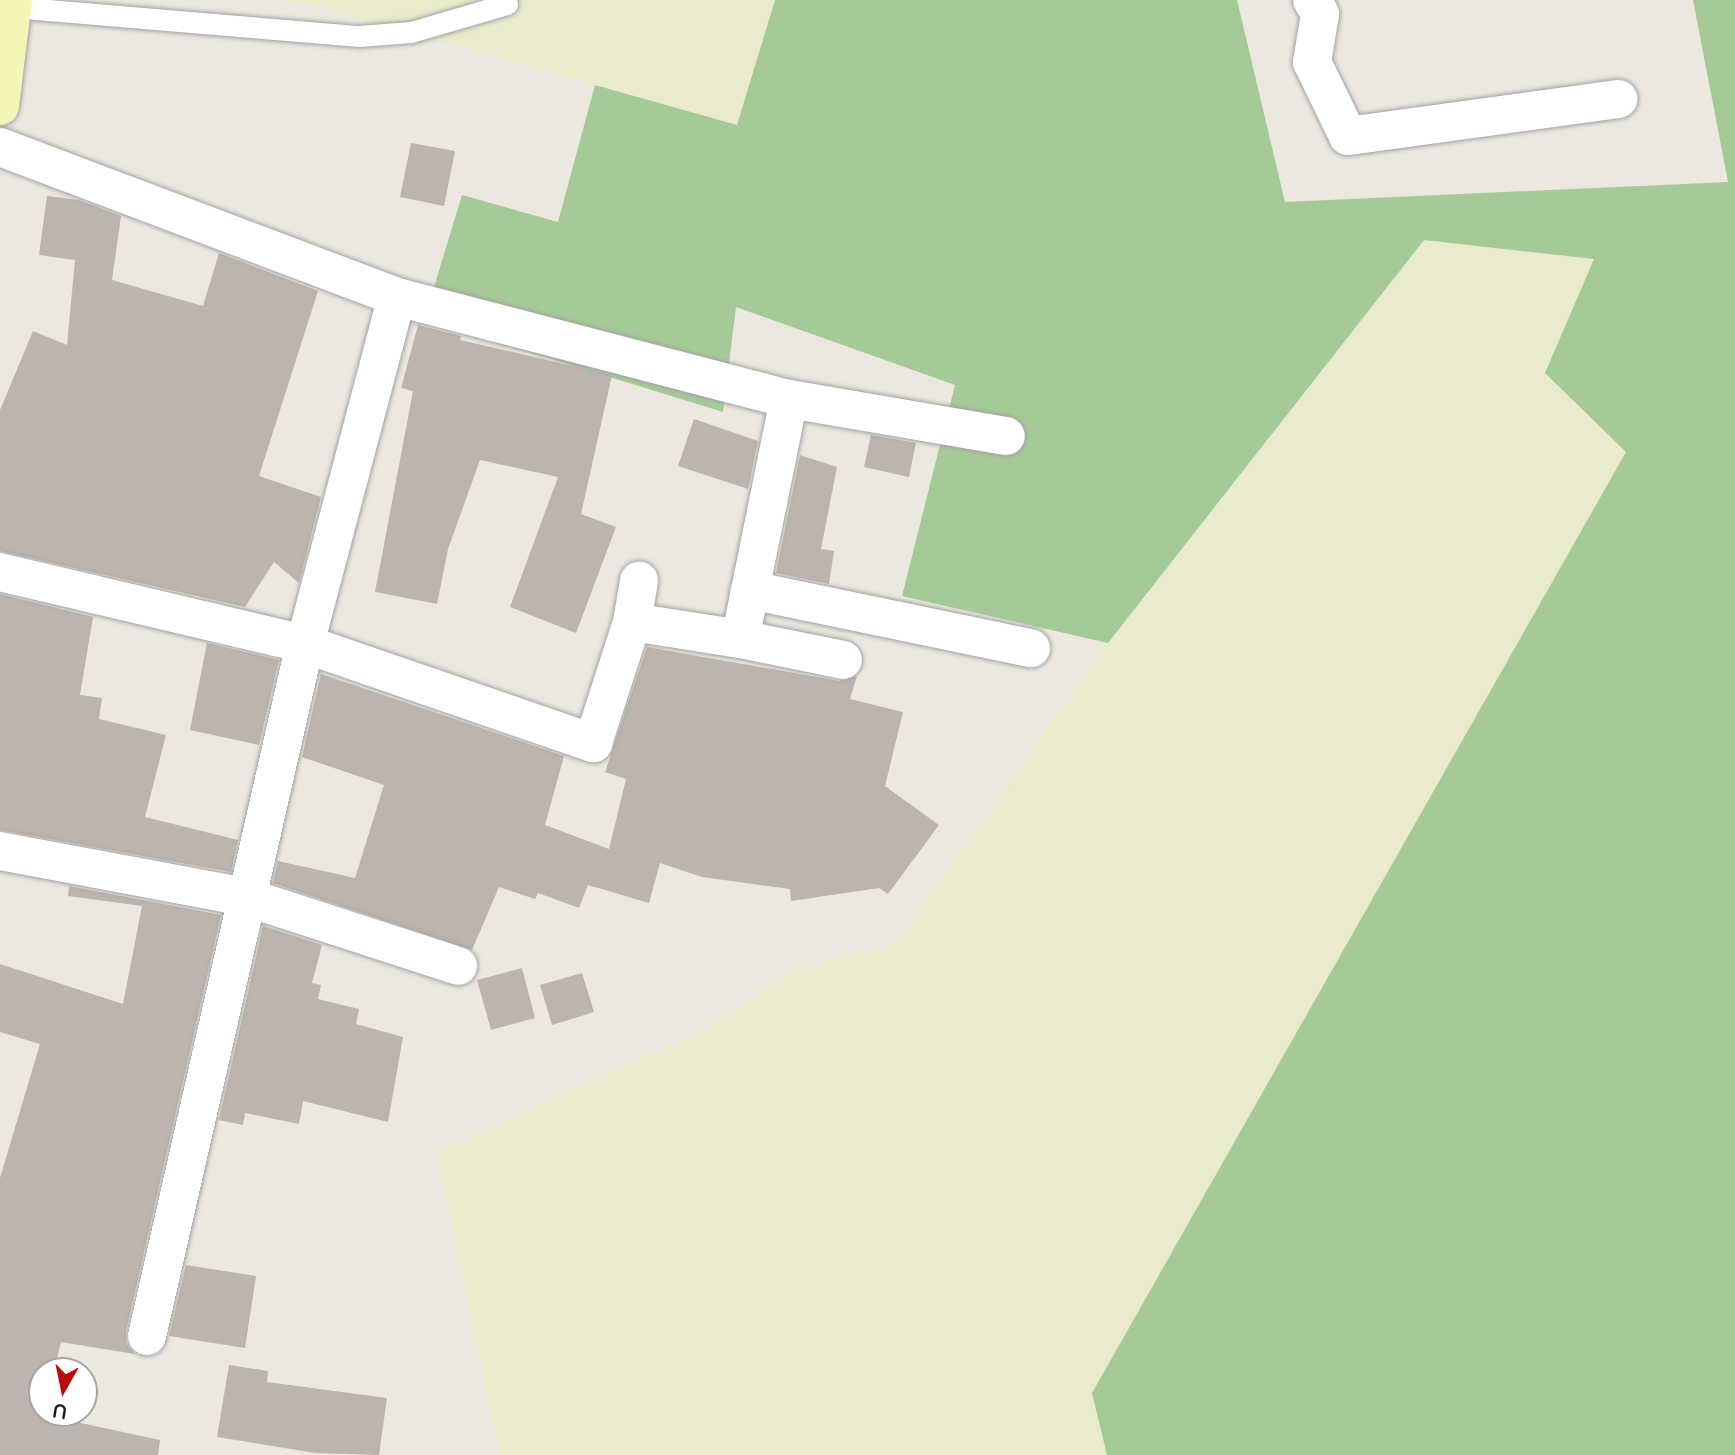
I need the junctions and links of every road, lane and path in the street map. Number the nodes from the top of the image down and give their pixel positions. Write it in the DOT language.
graph roads {
  1 [pos="1312,0"];
  2 [pos="12,4"];
  3 [pos="508,4"];
  4 [pos="1618,99"];
  5 [pos="0,106"];
  6 [pos="0,147"];
  7 [pos="397,298"];
  8 [pos="789,399"];
  9 [pos="1006,436"];
  10 [pos="0,572"];
  11 [pos="639,581"];
  12 [pos="750,590"];
  13 [pos="632,622"];
  14 [pos="740,639"];
  15 [pos="305,644"];
  16 [pos="1031,648"];
  17 [pos="843,660"];
  18 [pos="0,851"];
  19 [pos="246,897"];
  20 [pos="458,966"];
  21 [pos="147,1336"];
  1 -- 4 [label="street"];
  2 -- 3 [label="lane"];
  2 -- 5 [label="street"];
  6 -- 7 [label="street"];
  7 -- 8 [label="street"];
  7 -- 15 [label="street"];
  8 -- 9 [label="street"];
  8 -- 12 [label="street"];
  10 -- 15 [label="street"];
  11 -- 13 [label="street"];
  12 -- 14 [label="street"];
  12 -- 16 [label="street"];
  13 -- 14 [label="street"];
  13 -- 15 [label="street"];
  14 -- 17 [label="street"];
  15 -- 19 [label="street"];
  18 -- 19 [label="street"];
  19 -- 20 [label="street"];
  19 -- 21 [label="street"];
}
